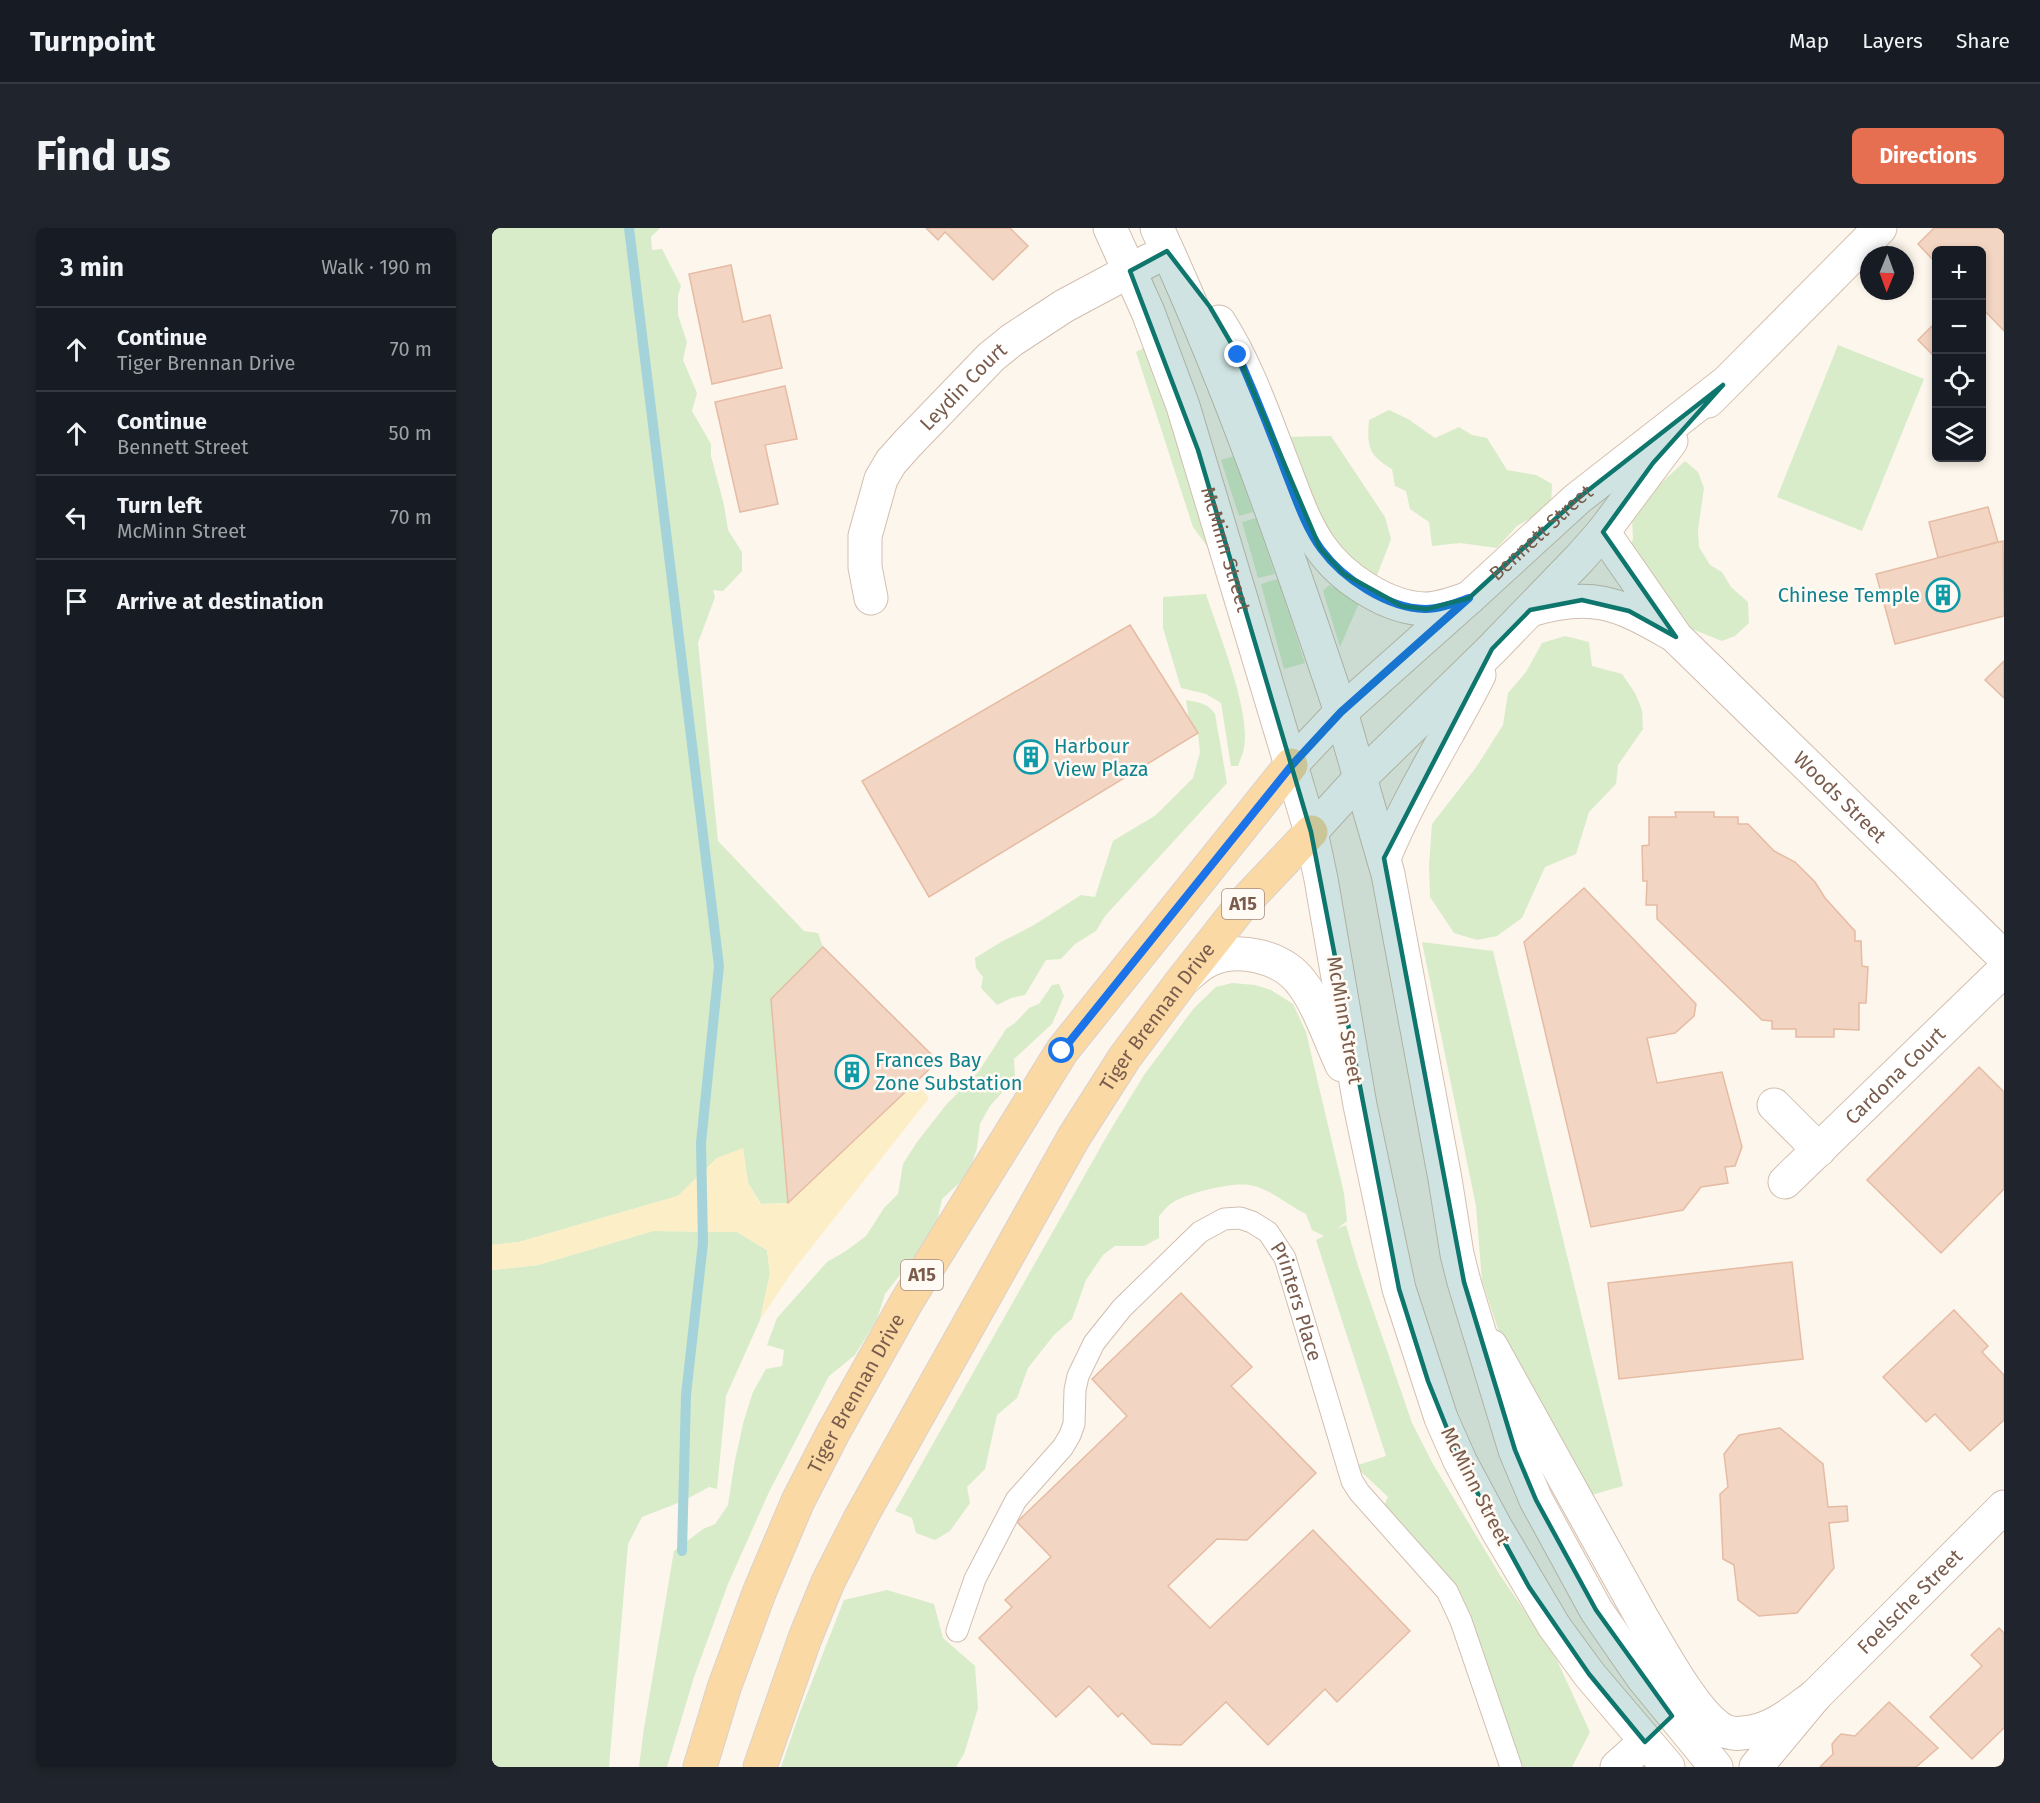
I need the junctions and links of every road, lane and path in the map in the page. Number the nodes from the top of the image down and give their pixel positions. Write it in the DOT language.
graph roads {
  1 [pos="1110,228"];
  2 [pos="1880,228"];
  3 [pos="1162,239"];
  4 [pos="1130,271"];
  5 [pos="1723,386"];
  6 [pos="1603,532"];
  7 [pos="871,598"];
  8 [pos="1469,598"];
  9 [pos="1530,610"];
  10 [pos="1676,637"];
  11 [pos="1492,649"];
  12 [pos="1341,712"];
  13 [pos="1292,765"];
  14 [pos="1361,777"];
  15 [pos="1311,832"];
  16 [pos="1384,858"];
  17 [pos="2004,957"];
  18 [pos="2004,970"];
  19 [pos="1182,981"];
  20 [pos="1360,1105"];
  21 [pos="1774,1105"];
  22 [pos="1819,1150"];
  23 [pos="1785,1182"];
  24 [pos="1473,1313"];
  25 [pos="2004,1507"];
  26 [pos="957,1631"];
  27 [pos="1815,1696"];
  28 [pos="1672,1716"];
  29 [pos="1646,1742"];
  30 [pos="700,1767"];
  31 [pos="760,1767"];
  32 [pos="1511,1767"];
  33 [pos="1617,1767"];
  34 [pos="1668,1767"];
  35 [pos="1716,1767"];
  36 [pos="1756,1767"];
  1 -- 4 [label="street, McMinn Street"];
  2 -- 5 [label="street, Bennett Street"];
  3 -- 4 [label="street, Leydin Court"];
  3 -- 8 [label="street"];
  3 -- 12 [label="street"];
  4 -- 7 [label="street, Leydin Court"];
  4 -- 13 [label="street, McMinn Street"];
  5 -- 6 [label="street, Bennett Street"];
  5 -- 8 [label="street, Bennett Street"];
  6 -- 9 [label="street, Bennett Street"];
  6 -- 10 [label="street, Woods Street"];
  8 -- 12 [label="street, Bennett Street"];
  9 -- 10 [label="street, Woods Street"];
  9 -- 11 [label="street, Bennett Street"];
  10 -- 17 [label="street, Woods Street"];
  11 -- 14 [label="street, Bennett Street"];
  11 -- 16 [label="street, Bennett Street"];
  12 -- 13 [label="street, Bennett Street"];
  12 -- 14 [label="street"];
  13 -- 15 [label="street, McMinn Street"];
  13 -- 30 [label="main road, Tiger Brennan Drive / A15"];
  14 -- 15 [label="street, Bennett Street"];
  14 -- 16 [label="street"];
  15 -- 19 [label="main road, Tiger Brennan Drive / A15"];
  15 -- 20 [label="street, McMinn Street"];
  16 -- 24 [label="street"];
  18 -- 22 [label="street, Cardona Court"];
  19 -- 20 [label="street"];
  19 -- 31 [label="main road, Tiger Brennan Drive / A15"];
  20 -- 29 [label="street, McMinn Street"];
  21 -- 22 [label="street"];
  22 -- 23 [label="street, Cardona Court"];
  24 -- 27 [label="street, Foelsche Street"];
  24 -- 28 [label="street"];
  25 -- 27 [label="street, Foelsche Street"];
  26 -- 32 [label="lane, Printers Place"];
  27 -- 36 [label="street, Foelsche Street"];
  28 -- 29 [label="street"];
  28 -- 35 [label="street"];
  29 -- 33 [label="street"];
  29 -- 34 [label="street, McMinn Street"];
}
